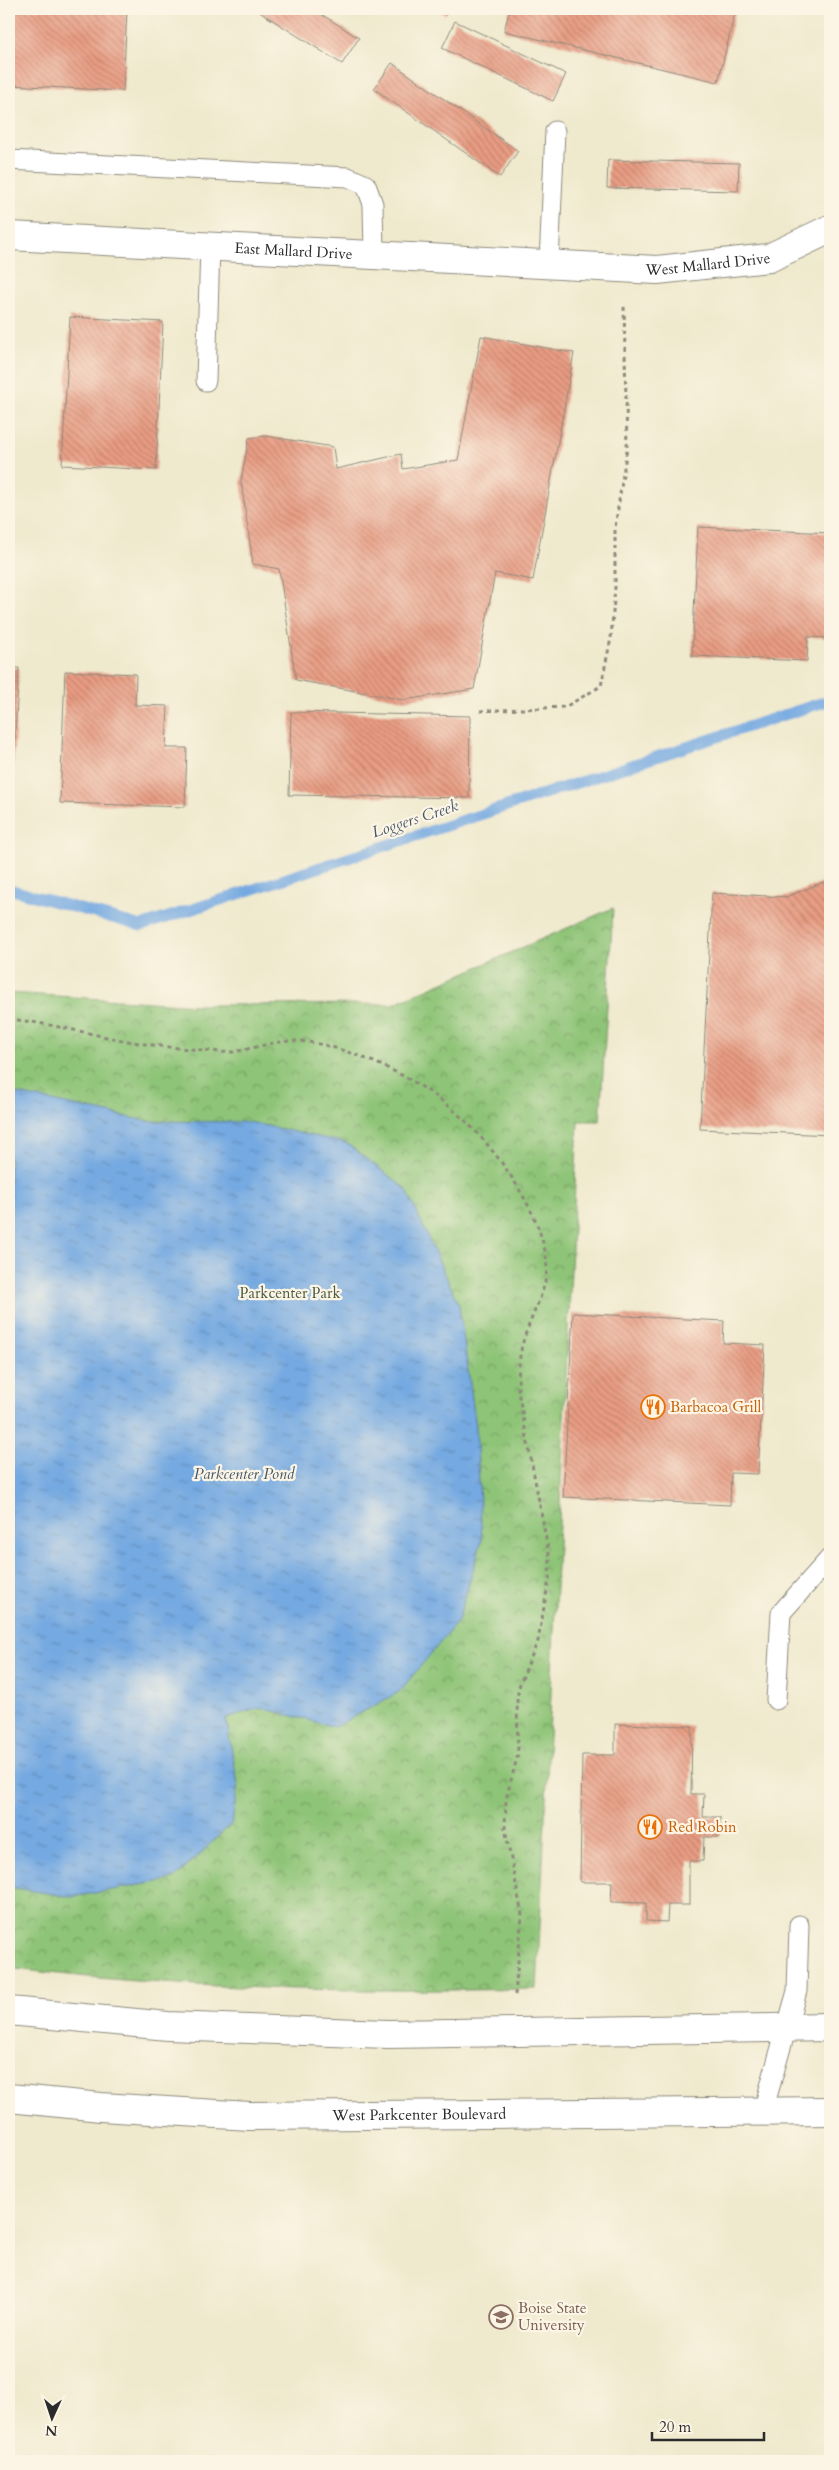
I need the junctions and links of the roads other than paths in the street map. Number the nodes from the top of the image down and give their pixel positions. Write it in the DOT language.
graph roads {
  1 [pos="555,131"];
  2 [pos="9,160"];
  3 [pos="830,229"];
  4 [pos="9,236"];
  5 [pos="210,246"];
  6 [pos="374,254"];
  7 [pos="549,263"];
  8 [pos="578,264"];
  9 [pos="206,381"];
  10 [pos="830,1558"];
  11 [pos="776,1700"];
  12 [pos="800,1925"];
  13 [pos="18,2012"];
  14 [pos="830,2027"];
  15 [pos="787,2028"];
  16 [pos="9,2098"];
  17 [pos="763,2111"];
  18 [pos="830,2111"];
  1 -- 7 [label="lane"];
  2 -- 6 [label="lane"];
  3 -- 8 [label="main road, West Mallard Drive"];
  4 -- 5 [label="main road, East Mallard Drive"];
  5 -- 6 [label="main road, East Mallard Drive"];
  5 -- 9 [label="lane"];
  6 -- 7 [label="main road, East Mallard Drive"];
  7 -- 8 [label="main road, East Mallard Drive"];
  10 -- 11 [label="lane"];
  12 -- 15 [label="lane"];
  13 -- 15 [label="main road"];
  14 -- 15 [label="main road"];
  15 -- 17 [label="lane"];
  16 -- 17 [label="main road, West Parkcenter Boulevard"];
  17 -- 18 [label="main road, West Parkcenter Boulevard"];
}
